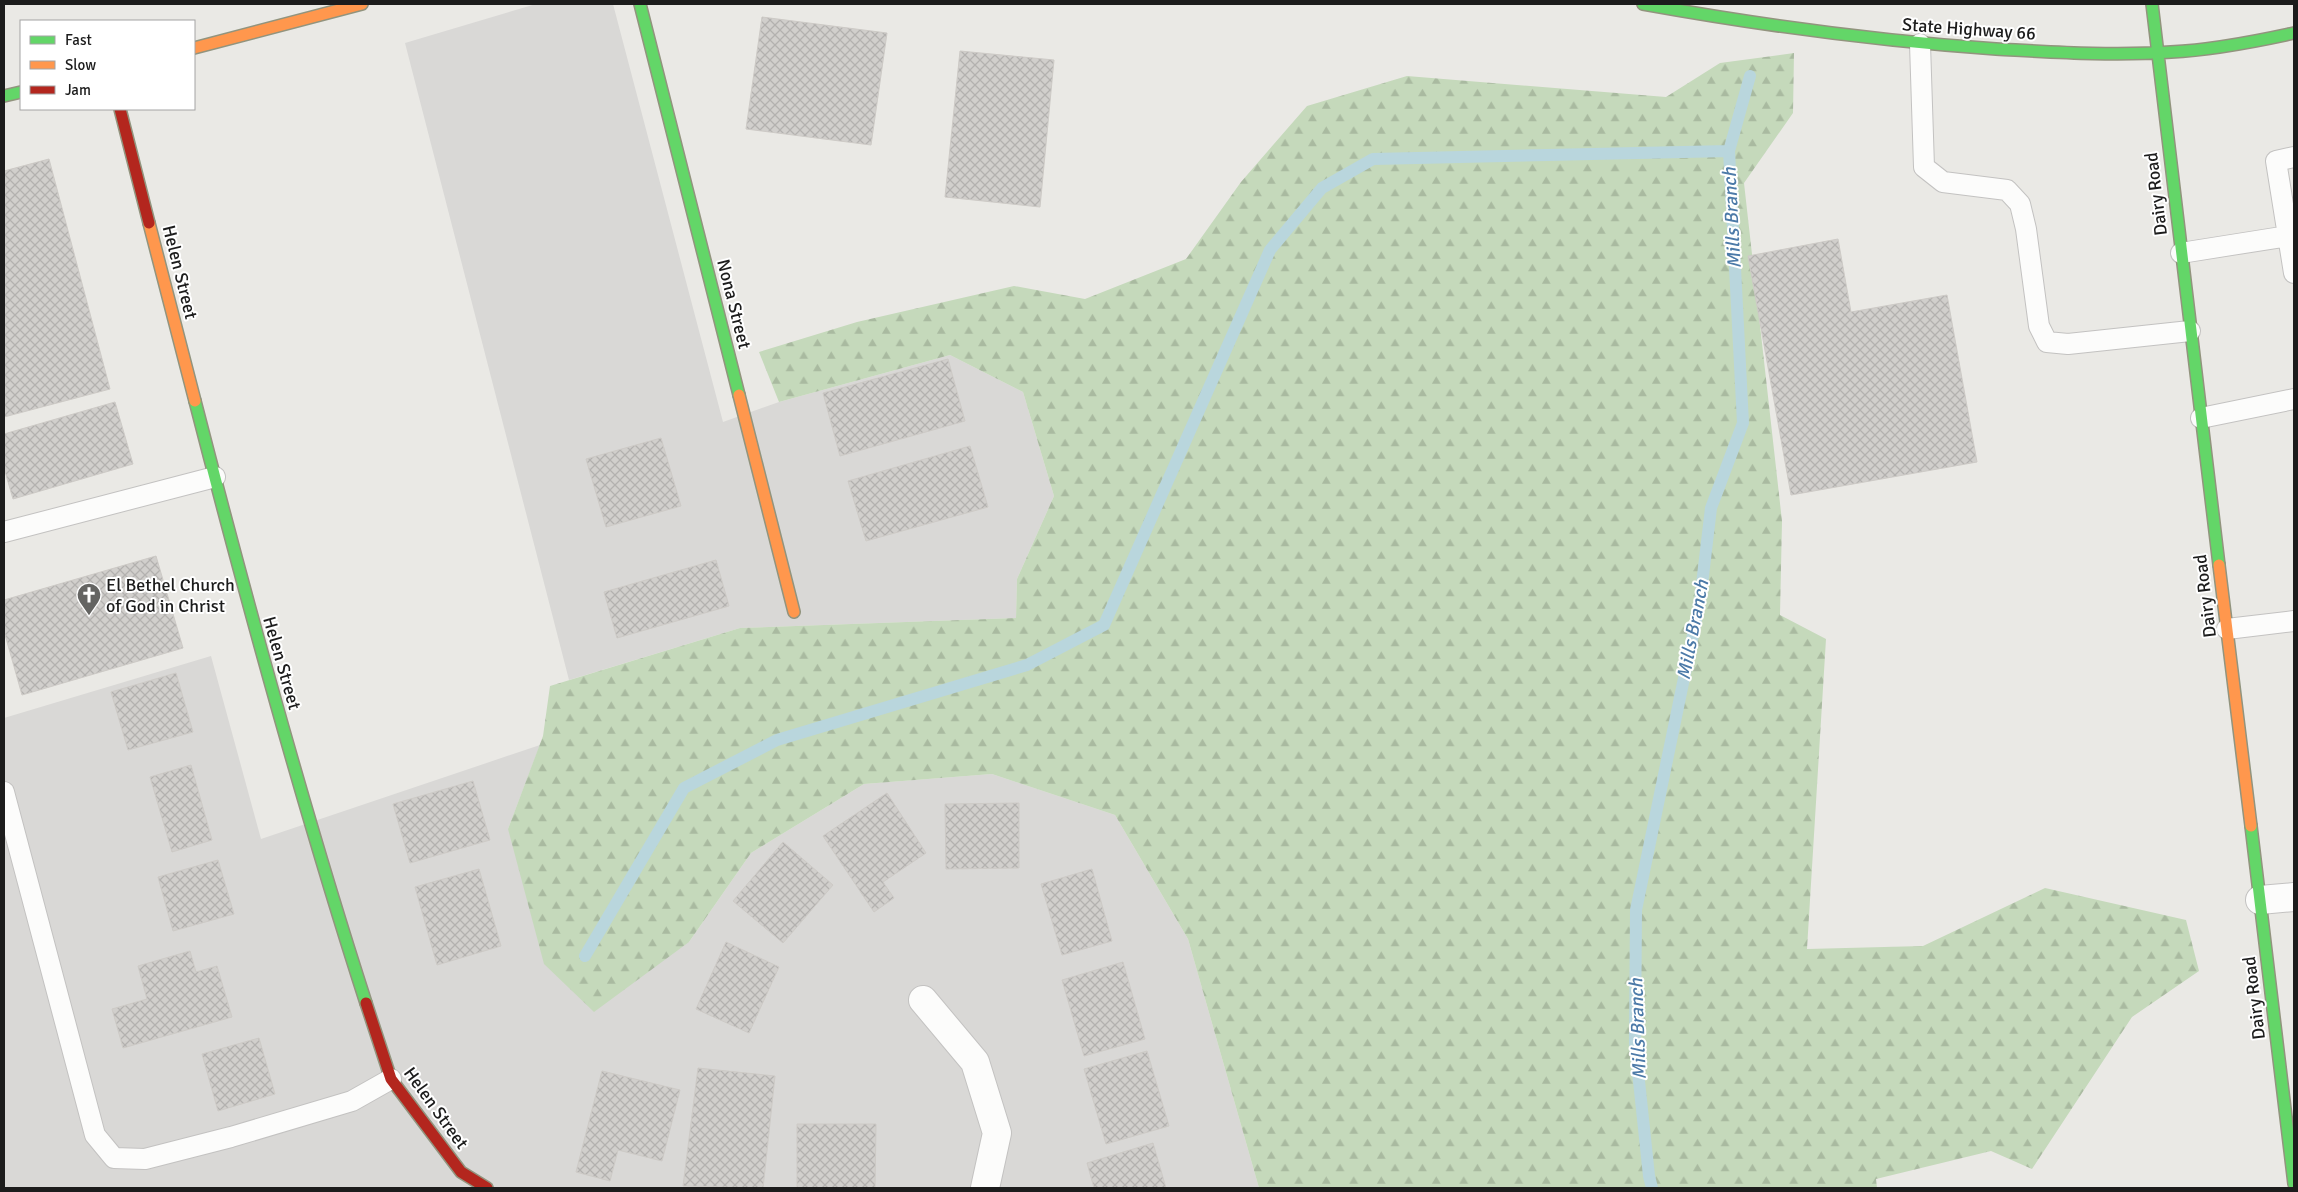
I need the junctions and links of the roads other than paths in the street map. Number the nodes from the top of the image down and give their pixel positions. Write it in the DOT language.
graph roads {
  1 [pos="362,4"];
  2 [pos="640,4"];
  3 [pos="1643,4"];
  4 [pos="2152,4"];
  5 [pos="2294,34"];
  6 [pos="1920,44"];
  7 [pos="195,48"];
  8 [pos="2157,53"];
  9 [pos="20,92"];
  10 [pos="4,96"];
  11 [pos="120,110"];
  12 [pos="2294,157"];
  13 [pos="2288,236"];
  14 [pos="2181,253"];
  15 [pos="2294,273"];
  16 [pos="2190,331"];
  17 [pos="2294,399"];
  18 [pos="2201,418"];
  19 [pos="215,478"];
  20 [pos="4,532"];
  21 [pos="794,612"];
  22 [pos="2294,621"];
  23 [pos="2227,629"];
  24 [pos="4,792"];
  25 [pos="2294,897"];
  26 [pos="2260,900"];
  27 [pos="923,1000"];
  28 [pos="391,1079"];
  29 [pos="2294,1180"];
  30 [pos="2294,1184"];
  31 [pos="487,1188"];
  32 [pos="985,1188"];
  1 -- 7 [label="street"];
  2 -- 21 [label="street, Nona Street"];
  3 -- 6 [label="street, State Highway 66"];
  4 -- 8 [label="street, Dairy Road"];
  5 -- 8 [label="street, State Highway 66"];
  6 -- 8 [label="street, State Highway 66"];
  6 -- 16 [label="lane"];
  8 -- 14 [label="street, Dairy Road"];
  9 -- 10 [label="street"];
  11 -- 19 [label="street, Helen Street"];
  12 -- 13 [label="lane"];
  13 -- 14 [label="lane"];
  13 -- 15 [label="lane"];
  14 -- 16 [label="street, Dairy Road"];
  16 -- 18 [label="street, Dairy Road"];
  17 -- 18 [label="lane"];
  18 -- 23 [label="street, Dairy Road"];
  19 -- 20 [label="lane"];
  19 -- 28 [label="street, Helen Street"];
  22 -- 23 [label="lane"];
  23 -- 26 [label="street, Dairy Road"];
  24 -- 28 [label="lane"];
  25 -- 26 [label="street"];
  26 -- 29 [label="street, Dairy Road"];
  27 -- 32 [label="street"];
  28 -- 31 [label="street, Helen Street"];
  29 -- 30 [label="street, Dairy Road"];
}
